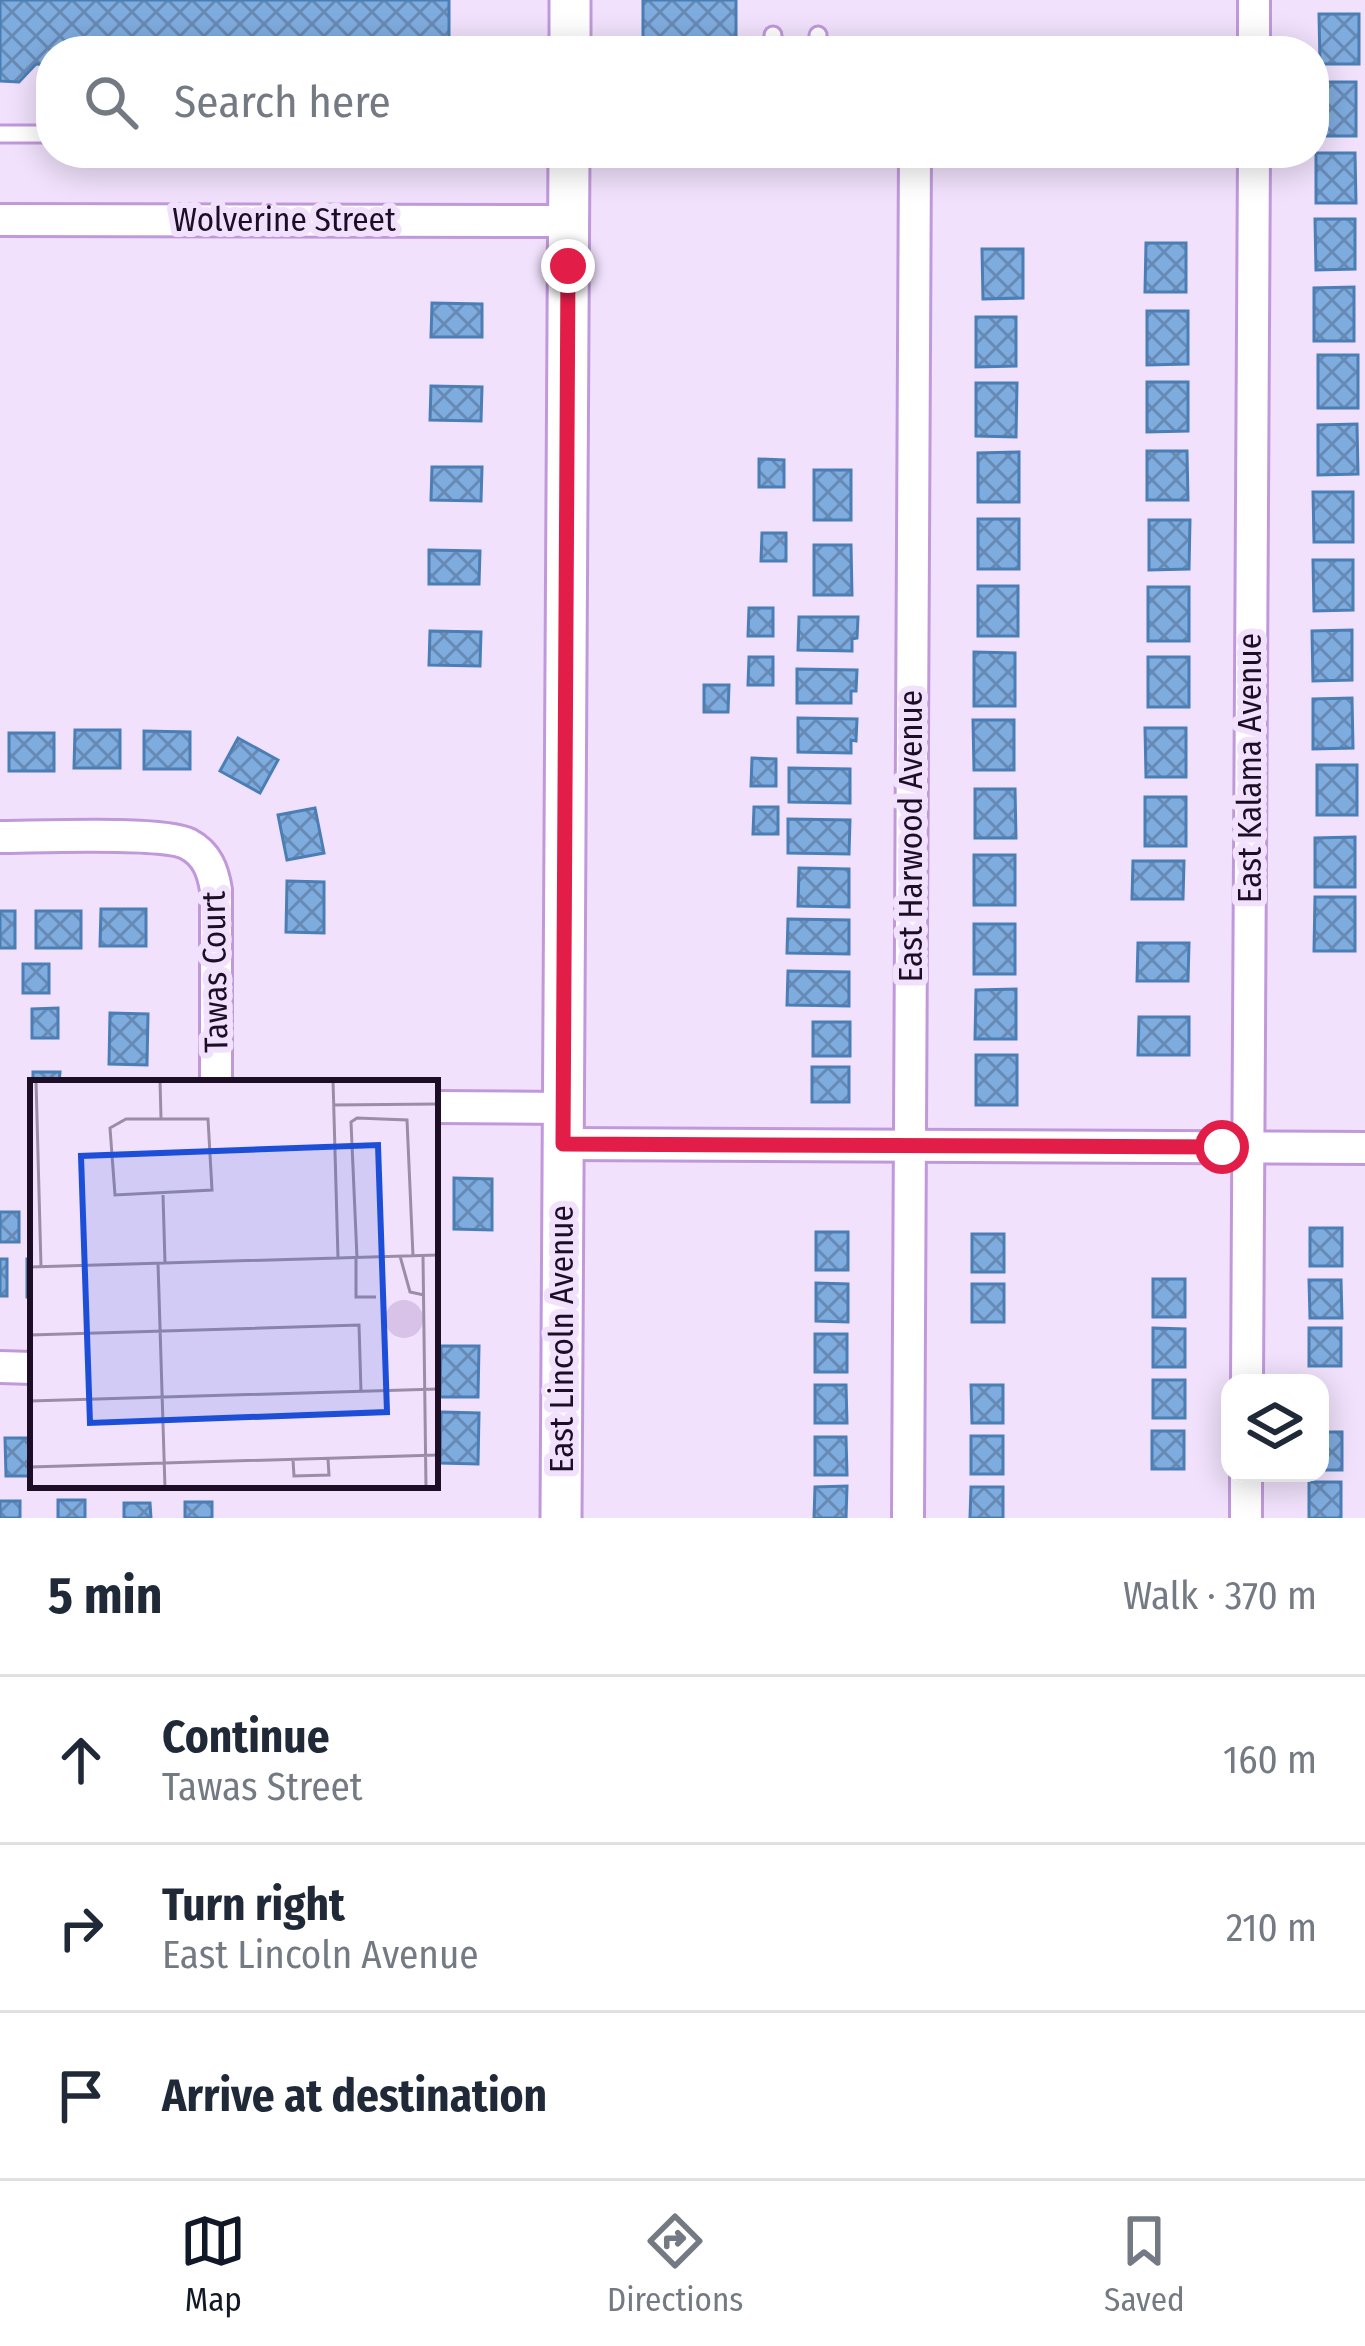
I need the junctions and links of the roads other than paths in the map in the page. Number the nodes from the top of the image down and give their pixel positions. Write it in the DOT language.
graph roads {
  1 [pos="570,0"];
  2 [pos="1254,0"];
  3 [pos="570,36"];
  4 [pos="1254,36"];
  5 [pos="0,134"];
  6 [pos="36,134"];
  7 [pos="569,168"];
  8 [pos="915,168"];
  9 [pos="1254,168"];
  10 [pos="0,220"];
  11 [pos="568,221"];
  12 [pos="0,837"];
  13 [pos="216,1080"];
  14 [pos="438,1107"];
  15 [pos="563,1126"];
  16 [pos="910,1144"];
  17 [pos="1248,1147"];
  18 [pos="1365,1148"];
  19 [pos="0,1367"];
  20 [pos="30,1368"];
  21 [pos="1247,1374"];
  22 [pos="1246,1482"];
  23 [pos="562,1518"];
  24 [pos="908,1518"];
  25 [pos="1246,1518"];
  1 -- 3 [label="street"];
  2 -- 4 [label="street"];
  5 -- 6 [label="lane"];
  7 -- 11 [label="street, East Lincoln Avenue"];
  8 -- 16 [label="street, East Harwood Avenue"];
  9 -- 17 [label="street, East Kalama Avenue"];
  10 -- 11 [label="street, Wolverine Street"];
  11 -- 15 [label="street, East Lincoln Avenue"];
  12 -- 13 [label="street, Tawas Court"];
  14 -- 15 [label="street"];
  15 -- 16 [label="street"];
  15 -- 23 [label="street, East Lincoln Avenue"];
  16 -- 17 [label="street"];
  16 -- 24 [label="street, East Harwood Avenue"];
  17 -- 18 [label="street"];
  17 -- 21 [label="street, East Kalama Avenue"];
  19 -- 20 [label="street"];
  22 -- 25 [label="street"];
}
